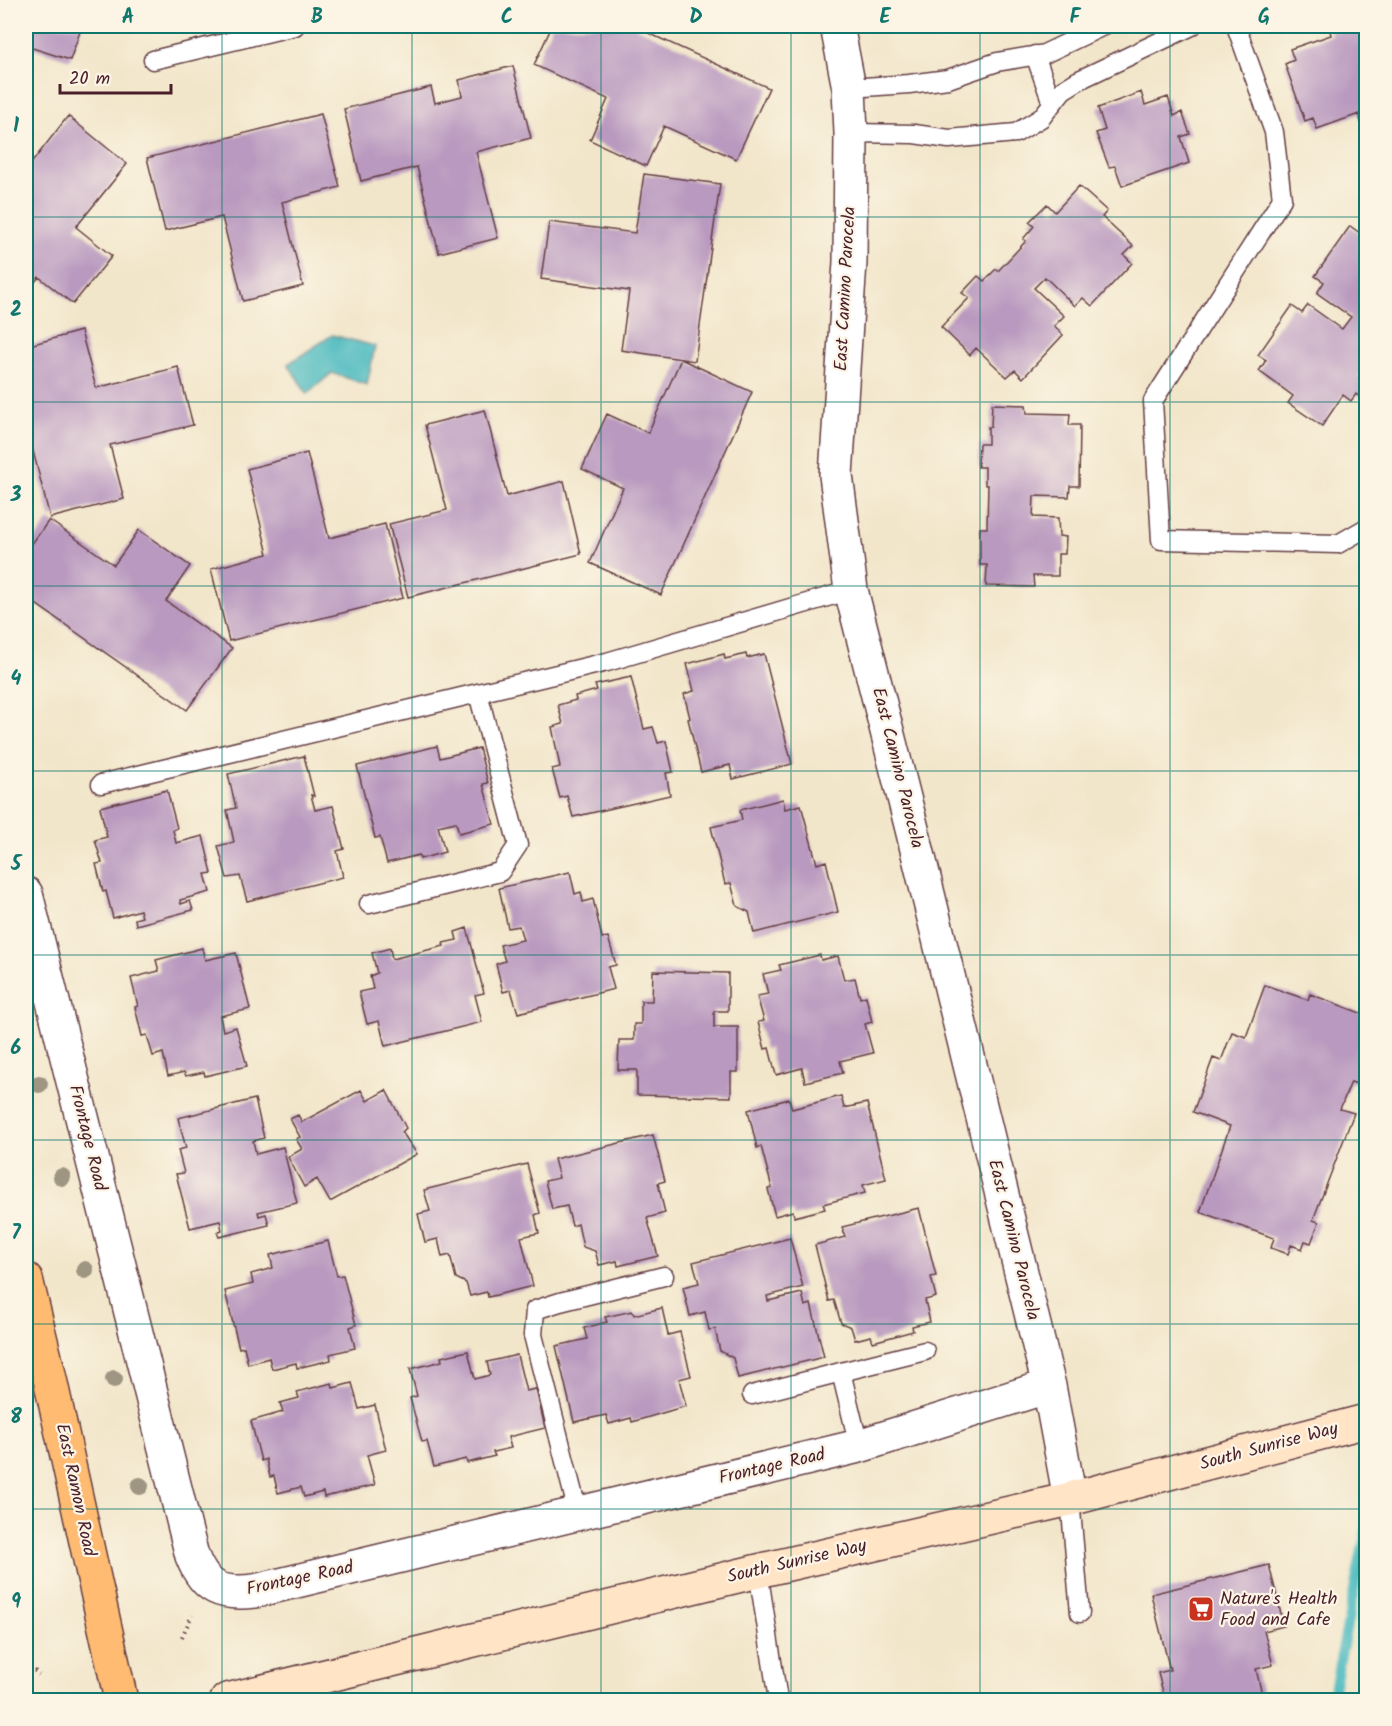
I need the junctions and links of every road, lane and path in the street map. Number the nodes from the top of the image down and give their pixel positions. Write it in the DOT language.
graph roads {
  1 [pos="295,26"];
  2 [pos="837,26"];
  3 [pos="1103,26"];
  4 [pos="1192,26"];
  5 [pos="1236,26"];
  6 [pos="1035,55"];
  7 [pos="153,60"];
  8 [pos="849,88"];
  9 [pos="1052,104"];
  10 [pos="851,133"];
  11 [pos="1366,528"];
  12 [pos="851,590"];
  13 [pos="478,693"];
  14 [pos="101,784"];
  15 [pos="26,894"];
  16 [pos="369,904"];
  17 [pos="664,1276"];
  18 [pos="26,1279"];
  19 [pos="925,1351"];
  20 [pos="842,1372"];
  21 [pos="1048,1386"];
  22 [pos="752,1395"];
  23 [pos="1366,1421"];
  24 [pos="859,1446"];
  25 [pos="1070,1499"];
  26 [pos="578,1513"];
  27 [pos="758,1571"];
  28 [pos="194,1612"];
  29 [pos="1080,1613"];
  30 [pos="182,1637"];
  31 [pos="26,1662"];
  32 [pos="39,1675"];
  33 [pos="121,1701"];
  34 [pos="227,1701"];
  35 [pos="778,1701"];
  1 -- 7 [label="lane"];
  2 -- 8 [label="street, East Camino Parocela"];
  3 -- 6 [label="lane"];
  4 -- 9 [label="lane"];
  5 -- 11 [label="lane"];
  6 -- 8 [label="lane"];
  6 -- 9 [label="lane"];
  8 -- 10 [label="street, East Camino Parocela"];
  9 -- 10 [label="lane"];
  10 -- 12 [label="street, East Camino Parocela"];
  12 -- 13 [label="lane"];
  12 -- 21 [label="street, East Camino Parocela"];
  13 -- 14 [label="lane"];
  13 -- 16 [label="lane"];
  15 -- 26 [label="street, Frontage Road"];
  17 -- 26 [label="lane"];
  18 -- 33 [label="main road, East Ramon Road"];
  19 -- 20 [label="lane"];
  20 -- 22 [label="lane"];
  20 -- 24 [label="lane"];
  21 -- 24 [label="street, Frontage Road"];
  21 -- 25 [label="street, East Camino Parocela"];
  23 -- 25 [label="main road, South Sunrise Way"];
  24 -- 26 [label="street, Frontage Road"];
  25 -- 27 [label="main road, South Sunrise Way"];
  25 -- 29 [label="lane"];
  27 -- 34 [label="main road, South Sunrise Way"];
  27 -- 35 [label="lane"];
  28 -- 30 [label="path"];
  31 -- 32 [label="path"];
}
